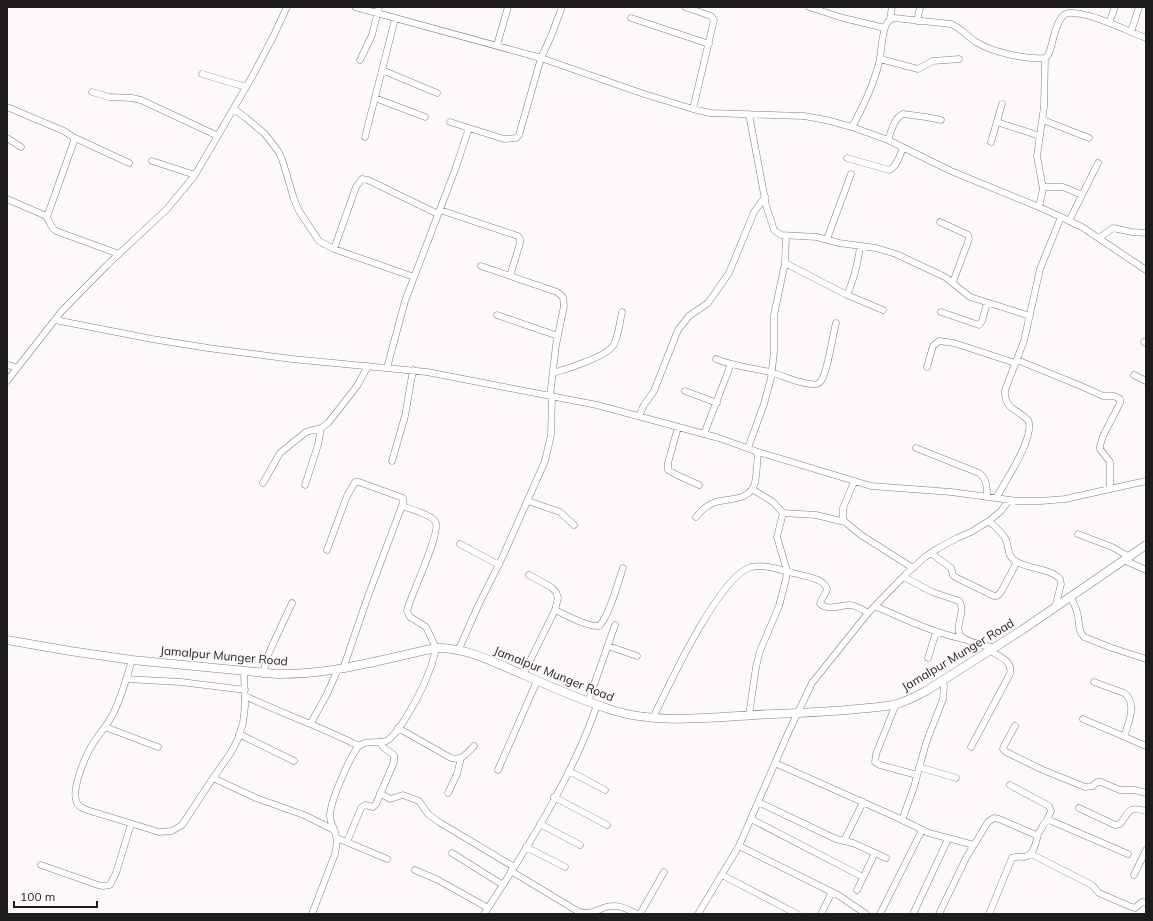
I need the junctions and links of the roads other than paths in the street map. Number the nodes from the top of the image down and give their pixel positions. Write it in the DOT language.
graph roads {
  1 [pos="287,7"];
  2 [pos="355,7"];
  3 [pos="508,7"];
  4 [pos="685,7"];
  5 [pos="809,7"];
  6 [pos="892,7"];
  7 [pos="920,7"];
  8 [pos="1115,7"];
  9 [pos="1139,7"];
  10 [pos="560,8"];
  11 [pos="378,10"];
  12 [pos="631,18"];
  13 [pos="395,19"];
  14 [pos="890,19"];
  15 [pos="917,21"];
  16 [pos="1109,23"];
  17 [pos="885,28"];
  18 [pos="1131,32"];
  19 [pos="1146,38"];
  20 [pos="709,44"];
  21 [pos="497,45"];
  22 [pos="542,58"];
  23 [pos="1045,58"];
  24 [pos="880,59"];
  25 [pos="360,60"];
  26 [pos="959,60"];
  27 [pos="382,70"];
  28 [pos="202,74"];
  29 [pos="246,87"];
  30 [pos="92,92"];
  31 [pos="437,93"];
  32 [pos="375,98"];
  33 [pos="1002,104"];
  34 [pos="7,107"];
  35 [pos="234,109"];
  36 [pos="693,109"];
  37 [pos="749,114"];
  38 [pos="425,117"];
  39 [pos="941,120"];
  40 [pos="1043,120"];
  41 [pos="450,122"];
  42 [pos="997,122"];
  43 [pos="852,127"];
  44 [pos="469,128"];
  45 [pos="218,136"];
  46 [pos="1040,136"];
  47 [pos="73,137"];
  48 [pos="365,137"];
  49 [pos="7,138"];
  50 [pos="1089,138"];
  51 [pos="888,140"];
  52 [pos="991,142"];
  53 [pos="21,147"];
  54 [pos="903,148"];
  55 [pos="847,158"];
  56 [pos="152,160"];
  57 [pos="129,163"];
  58 [pos="1098,163"];
  59 [pos="851,174"];
  60 [pos="195,175"];
  61 [pos="1043,187"];
  62 [pos="1082,195"];
  63 [pos="765,197"];
  64 [pos="7,199"];
  65 [pos="1039,207"];
  66 [pos="439,212"];
  67 [pos="48,217"];
  68 [pos="1061,217"];
  69 [pos="1069,221"];
  70 [pos="940,222"];
  71 [pos="1146,233"];
  72 [pos="786,236"];
  73 [pos="1099,238"];
  74 [pos="827,239"];
  75 [pos="860,246"];
  76 [pos="334,249"];
  77 [pos="119,254"];
  78 [pos="786,264"];
  79 [pos="481,266"];
  80 [pos="1146,270"];
  81 [pos="510,276"];
  82 [pos="414,277"];
  83 [pos="953,282"];
  84 [pos="848,295"];
  85 [pos="987,303"];
  86 [pos="883,310"];
  87 [pos="622,312"];
  88 [pos="941,312"];
  89 [pos="497,315"];
  90 [pos="1030,316"];
  91 [pos="55,320"];
  92 [pos="836,323"];
  93 [pos="558,336"];
  94 [pos="716,359"];
  95 [pos="1016,362"];
  96 [pos="731,364"];
  97 [pos="7,365"];
  98 [pos="368,366"];
  99 [pos="927,367"];
  100 [pos="16,368"];
  101 [pos="387,368"];
  102 [pos="413,370"];
  103 [pos="553,373"];
  104 [pos="772,373"];
  105 [pos="1134,375"];
  106 [pos="7,381"];
  107 [pos="1146,381"];
  108 [pos="685,391"];
  109 [pos="551,397"];
  110 [pos="717,403"];
  111 [pos="639,416"];
  112 [pos="678,427"];
  113 [pos="322,428"];
  114 [pos="704,434"];
  115 [pos="748,448"];
  116 [pos="916,448"];
  117 [pos="758,452"];
  118 [pos="392,461"];
  119 [pos="1146,481"];
  120 [pos="854,482"];
  121 [pos="263,484"];
  122 [pos="305,485"];
  123 [pos="699,485"];
  124 [pos="1110,488"];
  125 [pos="752,489"];
  126 [pos="987,497"];
  127 [pos="996,498"];
  128 [pos="1009,500"];
  129 [pos="528,501"];
  130 [pos="402,506"];
  131 [pos="783,512"];
  132 [pos="696,517"];
  133 [pos="989,521"];
  134 [pos="845,522"];
  135 [pos="574,525"];
  136 [pos="1078,534"];
  137 [pos="460,544"];
  138 [pos="1146,545"];
  139 [pos="327,550"];
  140 [pos="931,553"];
  141 [pos="1126,558"];
  142 [pos="1016,562"];
  143 [pos="498,565"];
  144 [pos="623,568"];
  145 [pos="913,568"];
  146 [pos="1146,570"];
  147 [pos="787,571"];
  148 [pos="529,575"];
  149 [pos="904,576"];
  150 [pos="1070,597"];
  151 [pos="292,603"];
  152 [pos="875,606"];
  153 [pos="1055,608"];
  154 [pos="555,610"];
  155 [pos="868,613"];
  156 [pos="615,625"];
  157 [pos="936,632"];
  158 [pos="965,639"];
  159 [pos="7,640"];
  160 [pos="608,646"];
  161 [pos="436,648"];
  162 [pos="993,649"];
  163 [pos="459,650"];
  164 [pos="637,656"];
  165 [pos="928,658"];
  166 [pos="1146,659"];
  167 [pos="132,660"];
  168 [pos="341,669"];
  169 [pos="244,671"];
  170 [pos="263,674"];
  171 [pos="523,675"];
  172 [pos="126,679"];
  173 [pos="537,681"];
  174 [pos="942,681"];
  175 [pos="1094,682"];
  176 [pos="245,693"];
  177 [pos="588,702"];
  178 [pos="896,704"];
  179 [pos="598,705"];
  180 [pos="797,713"];
  181 [pos="749,715"];
  182 [pos="653,718"];
  183 [pos="1083,719"];
  184 [pos="311,723"];
  185 [pos="1015,726"];
  186 [pos="105,727"];
  187 [pos="398,728"];
  188 [pos="239,734"];
  189 [pos="1124,737"];
  190 [pos="380,742"];
  191 [pos="359,746"];
  192 [pos="474,746"];
  193 [pos="1146,746"];
  194 [pos="158,747"];
  195 [pos="970,747"];
  196 [pos="461,758"];
  197 [pos="294,761"];
  198 [pos="775,763"];
  199 [pos="919,767"];
  200 [pos="498,770"];
  201 [pos="569,771"];
  202 [pos="917,775"];
  203 [pos="213,778"];
  204 [pos="956,778"];
  205 [pos="1010,785"];
  206 [pos="605,790"];
  207 [pos="380,793"];
  208 [pos="448,793"];
  209 [pos="1146,793"];
  210 [pos="554,797"];
  211 [pos="758,802"];
  212 [pos="863,802"];
  213 [pos="1079,808"];
  214 [pos="1146,811"];
  215 [pos="751,819"];
  216 [pos="902,820"];
  217 [pos="1047,820"];
  218 [pos="131,824"];
  219 [pos="540,824"];
  220 [pos="607,825"];
  221 [pos="334,830"];
  222 [pos="922,830"];
  223 [pos="1038,834"];
  224 [pos="337,838"];
  225 [pos="948,838"];
  226 [pos="844,841"];
  227 [pos="348,842"];
  228 [pos="580,845"];
  229 [pos="974,845"];
  230 [pos="739,846"];
  231 [pos="526,848"];
  232 [pos="1146,850"];
  233 [pos="452,853"];
  234 [pos="875,853"];
  235 [pos="1030,854"];
  236 [pos="1128,854"];
  237 [pos="886,858"];
  238 [pos="387,859"];
  239 [pos="41,865"];
  240 [pos="565,867"];
  241 [pos="513,869"];
  242 [pos="416,870"];
  243 [pos="664,872"];
  244 [pos="722,875"];
  245 [pos="1134,875"];
  246 [pos="863,877"];
  247 [pos="503,885"];
  248 [pos="857,890"];
  249 [pos="832,892"];
  250 [pos="1146,903"];
  251 [pos="488,908"];
  252 [pos="312,914"];
  253 [pos="484,914"];
  254 [pos="639,914"];
  255 [pos="698,914"];
  256 [pos="797,914"];
  257 [pos="821,914"];
  258 [pos="866,914"];
  259 [pos="880,914"];
  260 [pos="913,914"];
  261 [pos="939,914"];
  262 [pos="989,914"];
  1 -- 29 [label="street"];
  2 -- 11 [label="street"];
  3 -- 21 [label="street"];
  4 -- 20 [label="street"];
  5 -- 17 [label="street"];
  6 -- 14 [label="street"];
  7 -- 15 [label="street"];
  8 -- 16 [label="street"];
  9 -- 18 [label="street"];
  10 -- 22 [label="street"];
  11 -- 13 [label="street"];
  11 -- 25 [label="street"];
  12 -- 20 [label="street"];
  13 -- 21 [label="street"];
  13 -- 27 [label="street"];
  14 -- 15 [label="street"];
  14 -- 17 [label="street"];
  15 -- 23 [label="street"];
  16 -- 18 [label="street"];
  16 -- 23 [label="street"];
  17 -- 24 [label="street"];
  18 -- 19 [label="street"];
  20 -- 36 [label="street"];
  21 -- 22 [label="street"];
  22 -- 36 [label="street"];
  22 -- 44 [label="street"];
  23 -- 40 [label="street"];
  24 -- 26 [label="street"];
  24 -- 43 [label="street"];
  27 -- 31 [label="street"];
  27 -- 32 [label="street"];
  28 -- 29 [label="street"];
  29 -- 35 [label="street"];
  30 -- 45 [label="street"];
  32 -- 38 [label="street"];
  32 -- 48 [label="street"];
  33 -- 42 [label="street"];
  34 -- 47 [label="street"];
  35 -- 45 [label="street"];
  35 -- 76 [label="street"];
  36 -- 37 [label="street"];
  37 -- 43 [label="street"];
  37 -- 63 [label="street"];
  39 -- 51 [label="street"];
  40 -- 46 [label="street"];
  40 -- 50 [label="street"];
  41 -- 44 [label="street"];
  42 -- 46 [label="street"];
  42 -- 52 [label="street"];
  43 -- 51 [label="street"];
  44 -- 66 [label="street"];
  45 -- 60 [label="street"];
  46 -- 61 [label="street"];
  47 -- 57 [label="street"];
  47 -- 67 [label="street"];
  49 -- 53 [label="street"];
  51 -- 54 [label="street"];
  54 -- 55 [label="street"];
  54 -- 65 [label="street"];
  56 -- 60 [label="street"];
  58 -- 62 [label="street"];
  59 -- 74 [label="street"];
  60 -- 77 [label="street"];
  61 -- 62 [label="street"];
  61 -- 65 [label="street"];
  62 -- 69 [label="street"];
  63 -- 72 [label="street"];
  63 -- 111 [label="street"];
  64 -- 67 [label="street"];
  65 -- 68 [label="street"];
  66 -- 76 [label="street"];
  66 -- 81 [label="street"];
  66 -- 82 [label="street"];
  67 -- 77 [label="street"];
  68 -- 69 [label="street"];
  68 -- 90 [label="street"];
  69 -- 73 [label="street"];
  70 -- 83 [label="street"];
  71 -- 73 [label="street"];
  72 -- 74 [label="street"];
  72 -- 78 [label="street"];
  73 -- 80 [label="street"];
  74 -- 75 [label="street"];
  75 -- 83 [label="street"];
  75 -- 84 [label="street"];
  76 -- 82 [label="street"];
  77 -- 91 [label="street"];
  78 -- 84 [label="street"];
  78 -- 104 [label="street"];
  79 -- 81 [label="street"];
  81 -- 93 [label="street"];
  82 -- 101 [label="street"];
  83 -- 85 [label="street"];
  84 -- 86 [label="street"];
  85 -- 88 [label="street"];
  85 -- 90 [label="street"];
  87 -- 103 [label="street"];
  89 -- 93 [label="street"];
  90 -- 95 [label="street"];
  91 -- 98 [label="street"];
  91 -- 100 [label="street"];
  92 -- 104 [label="street"];
  93 -- 103 [label="street"];
  94 -- 96 [label="street"];
  95 -- 99 [label="street"];
  95 -- 124 [label="street"];
  95 -- 127 [label="street"];
  96 -- 104 [label="street"];
  96 -- 110 [label="street"];
  97 -- 100 [label="street"];
  98 -- 101 [label="street"];
  98 -- 113 [label="street"];
  100 -- 106 [label="street"];
  101 -- 102 [label="street"];
  102 -- 109 [label="street"];
  102 -- 118 [label="street"];
  103 -- 109 [label="street"];
  104 -- 115 [label="street"];
  105 -- 107 [label="street"];
  108 -- 110 [label="street"];
  109 -- 111 [label="street"];
  109 -- 129 [label="street"];
  110 -- 114 [label="street"];
  111 -- 112 [label="street"];
  112 -- 114 [label="street"];
  112 -- 123 [label="street"];
  113 -- 121 [label="street"];
  113 -- 122 [label="street"];
  114 -- 115 [label="street"];
  115 -- 117 [label="street"];
  116 -- 126 [label="street"];
  117 -- 120 [label="street"];
  117 -- 125 [label="street"];
  119 -- 124 [label="street"];
  120 -- 126 [label="street"];
  120 -- 134 [label="street"];
  124 -- 128 [label="street"];
  125 -- 131 [label="street"];
  125 -- 132 [label="street"];
  126 -- 127 [label="street"];
  127 -- 128 [label="street"];
  128 -- 133 [label="street"];
  129 -- 135 [label="street"];
  129 -- 143 [label="street"];
  130 -- 139 [label="street"];
  130 -- 161 [label="street"];
  130 -- 168 [label="street"];
  131 -- 134 [label="street"];
  131 -- 147 [label="street"];
  133 -- 140 [label="street"];
  133 -- 142 [label="street"];
  134 -- 145 [label="street"];
  136 -- 141 [label="street"];
  137 -- 143 [label="street"];
  138 -- 141 [label="street, Jamalpur Munger Road"];
  140 -- 142 [label="street"];
  140 -- 145 [label="street"];
  141 -- 146 [label="street"];
  141 -- 150 [label="street, Jamalpur Munger Road"];
  142 -- 153 [label="street"];
  143 -- 163 [label="street"];
  144 -- 154 [label="street"];
  145 -- 149 [label="street"];
  147 -- 155 [label="street"];
  147 -- 181 [label="street"];
  147 -- 182 [label="street"];
  148 -- 154 [label="street"];
  149 -- 152 [label="street"];
  149 -- 158 [label="street"];
  150 -- 153 [label="street, Jamalpur Munger Road"];
  150 -- 166 [label="street"];
  151 -- 170 [label="street"];
  152 -- 155 [label="street"];
  152 -- 157 [label="street"];
  153 -- 162 [label="street, Jamalpur Munger Road"];
  154 -- 171 [label="street"];
  155 -- 180 [label="street"];
  156 -- 160 [label="street"];
  157 -- 158 [label="street"];
  157 -- 165 [label="street"];
  158 -- 162 [label="street"];
  159 -- 167 [label="street, Jamalpur Munger Road"];
  160 -- 164 [label="street"];
  160 -- 177 [label="street"];
  161 -- 163 [label="street, Jamalpur Munger Road"];
  161 -- 168 [label="street, Jamalpur Munger Road"];
  161 -- 187 [label="street"];
  162 -- 174 [label="street, Jamalpur Munger Road"];
  162 -- 195 [label="street"];
  163 -- 171 [label="street, Jamalpur Munger Road"];
  167 -- 169 [label="street, Jamalpur Munger Road"];
  167 -- 172 [label="street"];
  168 -- 170 [label="street, Jamalpur Munger Road"];
  168 -- 184 [label="street"];
  169 -- 170 [label="street, Jamalpur Munger Road"];
  169 -- 176 [label="street"];
  171 -- 173 [label="street, Jamalpur Munger Road"];
  172 -- 176 [label="street"];
  172 -- 186 [label="street"];
  173 -- 177 [label="street, Jamalpur Munger Road"];
  173 -- 200 [label="street"];
  174 -- 178 [label="street, Jamalpur Munger Road"];
  174 -- 199 [label="street"];
  175 -- 189 [label="street"];
  176 -- 184 [label="street"];
  176 -- 188 [label="street"];
  177 -- 179 [label="street, Jamalpur Munger Road"];
  178 -- 180 [label="street, Jamalpur Munger Road"];
  178 -- 202 [label="street"];
  179 -- 182 [label="street, Jamalpur Munger Road"];
  179 -- 201 [label="street"];
  180 -- 181 [label="street, Jamalpur Munger Road"];
  180 -- 198 [label="street"];
  181 -- 182 [label="street, Jamalpur Munger Road"];
  183 -- 189 [label="street"];
  184 -- 191 [label="street"];
  185 -- 209 [label="street"];
  186 -- 194 [label="street"];
  186 -- 218 [label="street"];
  187 -- 190 [label="street"];
  187 -- 196 [label="street"];
  188 -- 197 [label="street"];
  188 -- 203 [label="street"];
  189 -- 193 [label="street"];
  190 -- 191 [label="street"];
  190 -- 207 [label="street"];
  191 -- 221 [label="street"];
  192 -- 196 [label="street"];
  196 -- 208 [label="street"];
  198 -- 211 [label="street"];
  198 -- 212 [label="street"];
  199 -- 202 [label="street"];
  199 -- 204 [label="street"];
  201 -- 206 [label="street"];
  201 -- 210 [label="street"];
  202 -- 216 [label="street"];
  203 -- 218 [label="street"];
  203 -- 221 [label="street"];
  205 -- 217 [label="street"];
  207 -- 227 [label="street"];
  207 -- 241 [label="street"];
  210 -- 219 [label="street"];
  210 -- 220 [label="street"];
  211 -- 215 [label="street"];
  211 -- 226 [label="street"];
  212 -- 216 [label="street"];
  212 -- 226 [label="street"];
  213 -- 214 [label="street"];
  215 -- 230 [label="street"];
  215 -- 246 [label="street"];
  216 -- 222 [label="street"];
  217 -- 223 [label="street"];
  217 -- 236 [label="street"];
  218 -- 239 [label="street"];
  219 -- 228 [label="street"];
  219 -- 231 [label="street"];
  221 -- 224 [label="street"];
  222 -- 225 [label="street"];
  222 -- 259 [label="street"];
  223 -- 229 [label="street"];
  223 -- 235 [label="street"];
  224 -- 227 [label="street"];
  224 -- 252 [label="street"];
  225 -- 229 [label="street"];
  225 -- 260 [label="street"];
  226 -- 234 [label="street"];
  227 -- 238 [label="street"];
  229 -- 261 [label="street"];
  230 -- 244 [label="street"];
  230 -- 249 [label="street"];
  231 -- 240 [label="street"];
  231 -- 241 [label="street"];
  232 -- 245 [label="street"];
  233 -- 247 [label="street"];
  234 -- 237 [label="street"];
  234 -- 246 [label="street"];
  235 -- 250 [label="street"];
  235 -- 262 [label="street"];
  241 -- 247 [label="street"];
  241 -- 254 [label="street"];
  242 -- 251 [label="street"];
  243 -- 254 [label="street"];
  244 -- 255 [label="street"];
  244 -- 256 [label="street"];
  246 -- 248 [label="street"];
  247 -- 251 [label="street"];
  249 -- 257 [label="street"];
  249 -- 258 [label="street"];
  251 -- 253 [label="street"];
}
